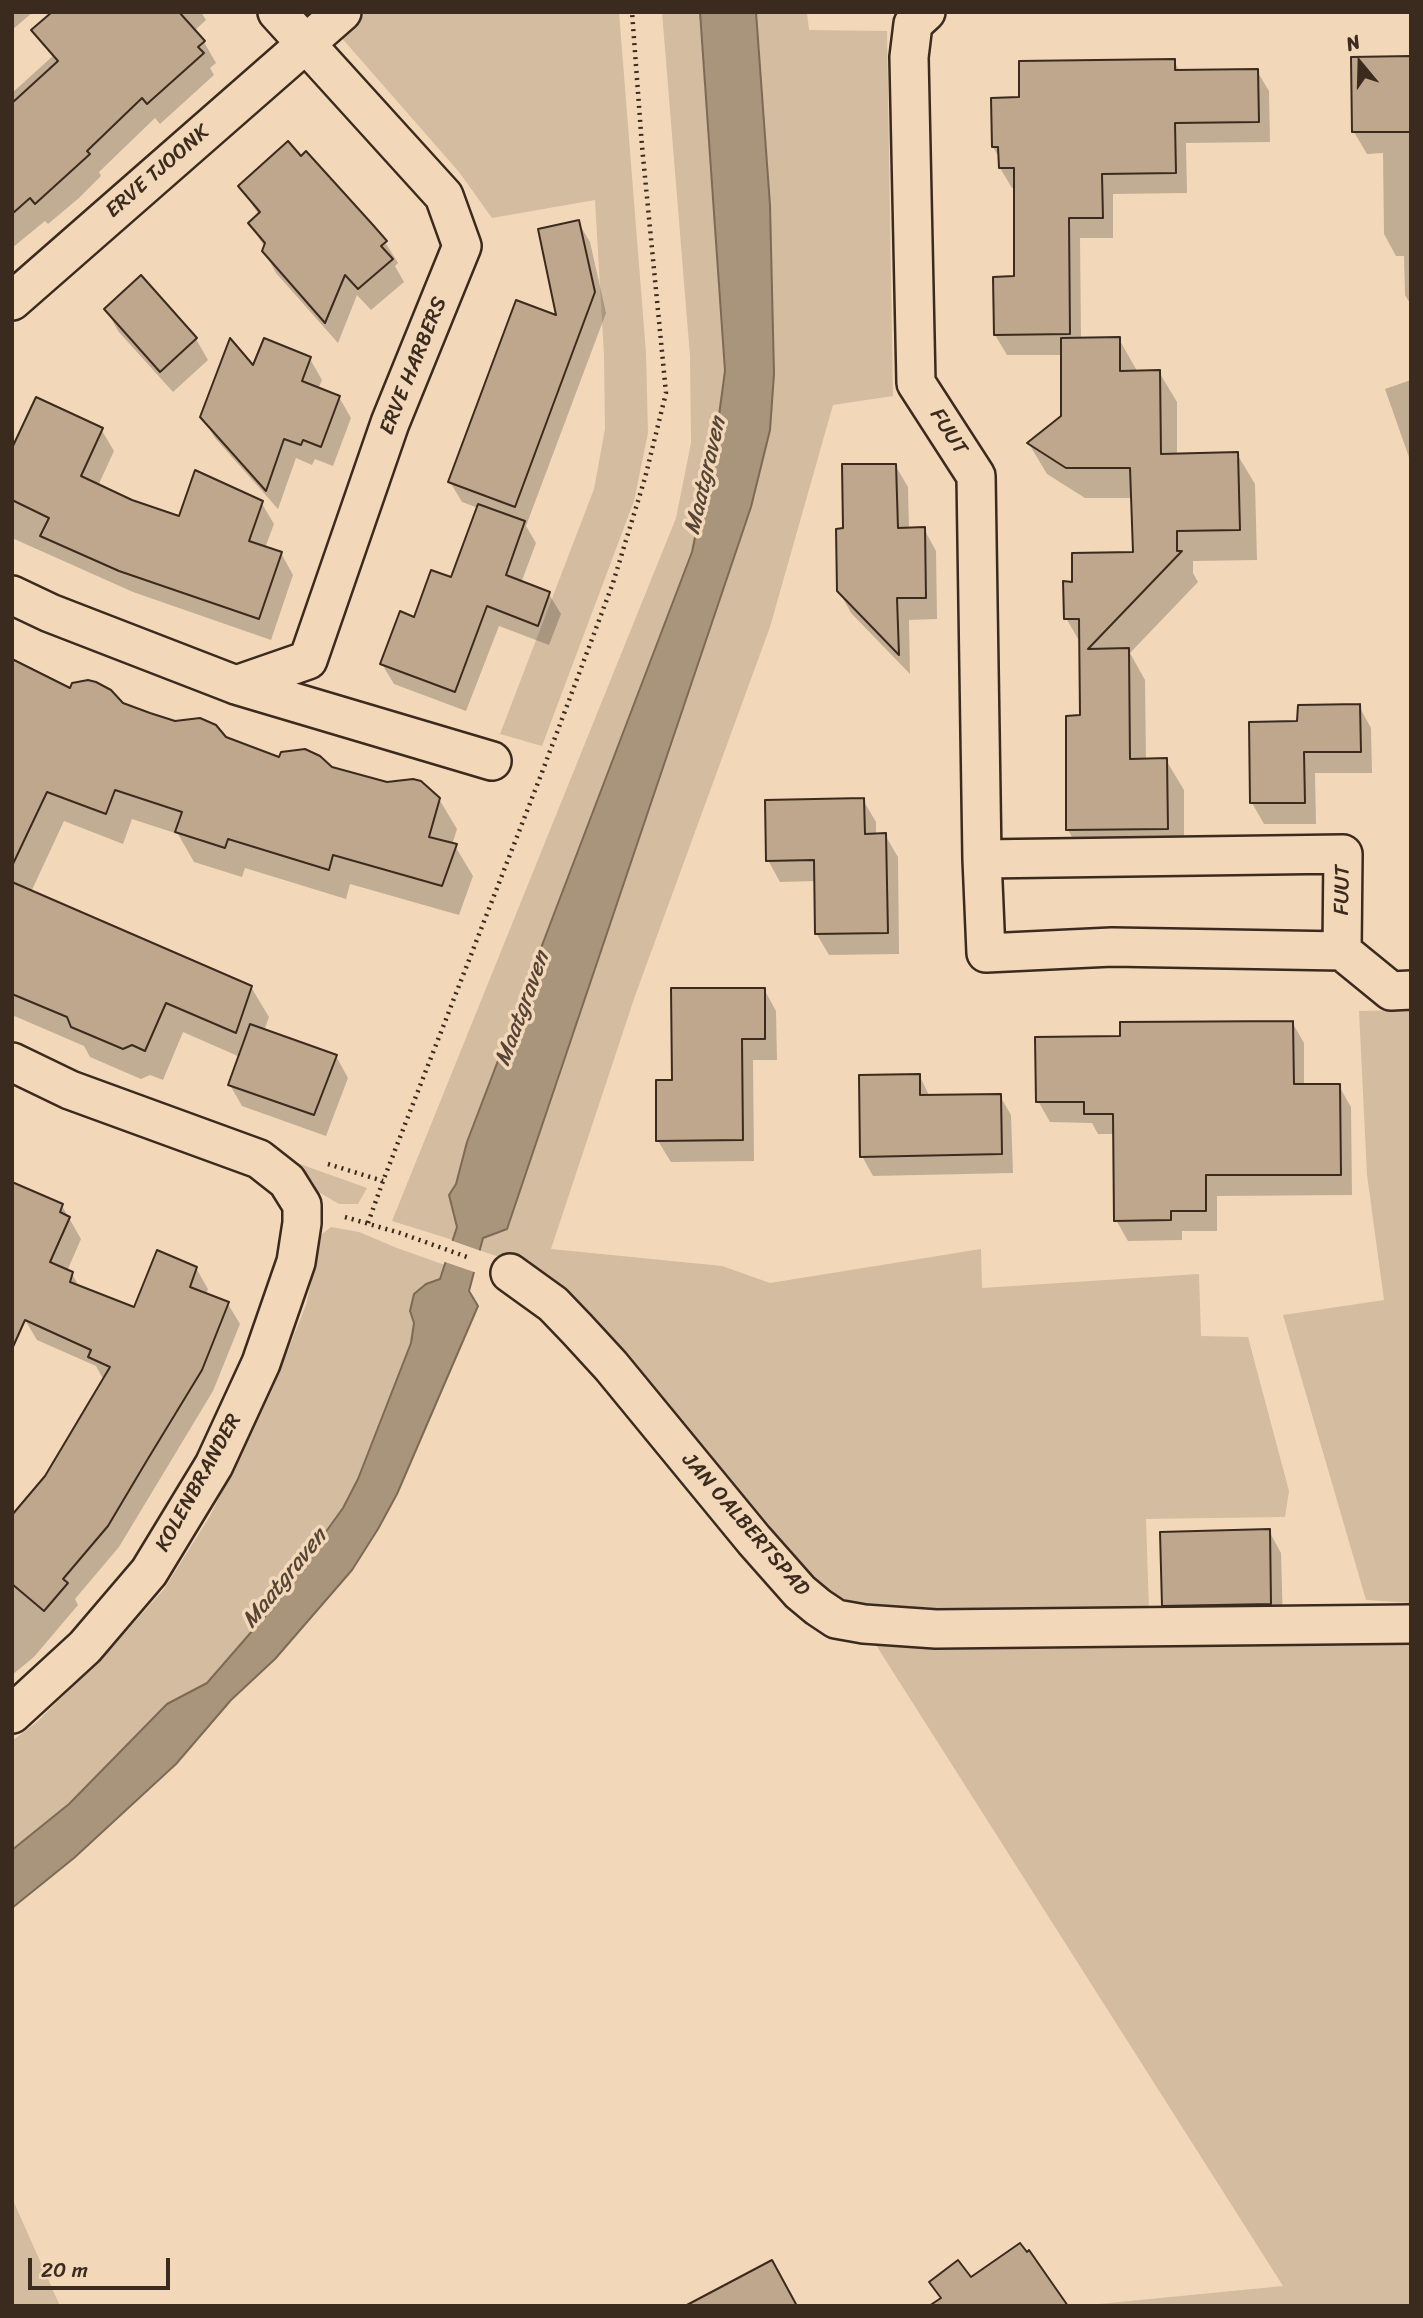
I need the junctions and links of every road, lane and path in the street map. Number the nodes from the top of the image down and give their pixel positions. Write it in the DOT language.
graph roads {
  1 [pos="277,12"];
  2 [pos="342,12"];
  3 [pos="632,12"];
  4 [pos="926,12"];
  5 [pos="305,44"];
  6 [pos="12,301"];
  7 [pos="12,595"];
  8 [pos="236,685"];
  9 [pos="492,761"];
  10 [pos="982,859"];
  11 [pos="1342,951"];
  12 [pos="1411,990"];
  13 [pos="12,1062"];
  14 [pos="510,1273"];
  15 [pos="1411,1624"];
  16 [pos="12,1714"];
  1 -- 5 [label="street, ERVE HARBERS"];
  2 -- 5 [label="street"];
  3 -- 14 [label="path"];
  4 -- 10 [label="street, FUUT"];
  5 -- 6 [label="street, ERVE TJOONK"];
  5 -- 8 [label="street, ERVE HARBERS"];
  7 -- 8 [label="street"];
  8 -- 9 [label="street"];
  10 -- 11 [label="street, FUUT"];
  10 -- 11 [label="street, FUUT"];
  11 -- 12 [label="street"];
  13 -- 16 [label="street, KOLENBRANDER"];
  14 -- 15 [label="street, JAN OALBERTSPAD"];
}
